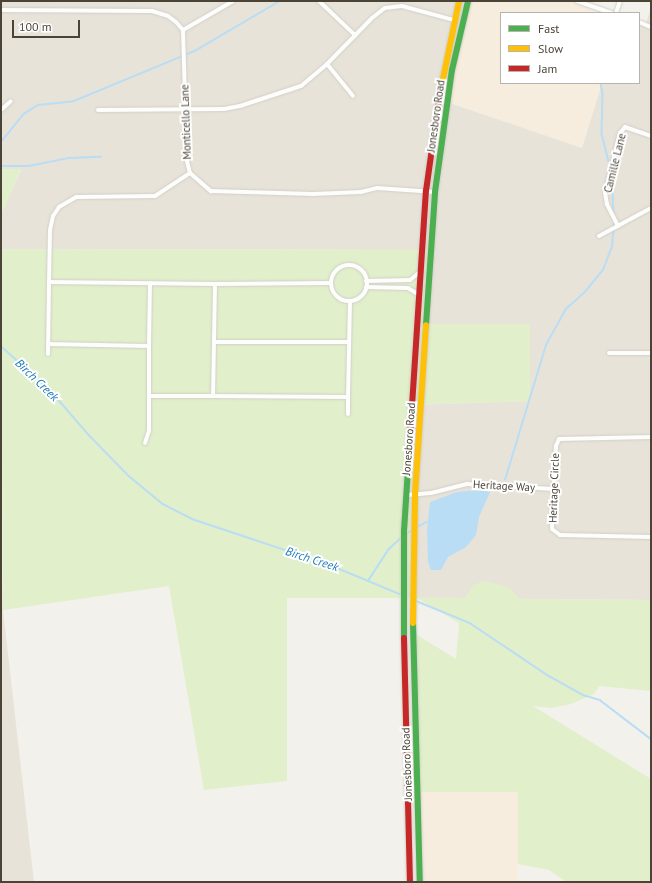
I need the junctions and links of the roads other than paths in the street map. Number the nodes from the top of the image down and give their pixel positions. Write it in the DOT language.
graph roads {
  1 [pos="233,1"];
  2 [pos="319,1"];
  3 [pos="458,1"];
  4 [pos="468,1"];
  5 [pos="577,1"];
  6 [pos="620,1"];
  7 [pos="1,10"];
  8 [pos="609,12"];
  9 [pos="616,12"];
  10 [pos="454,20"];
  11 [pos="640,22"];
  12 [pos="651,27"];
  13 [pos="183,30"];
  14 [pos="355,35"];
  15 [pos="327,64"];
  16 [pos="353,96"];
  17 [pos="11,101"];
  18 [pos="1,110"];
  19 [pos="98,110"];
  20 [pos="186,110"];
  21 [pos="651,136"];
  22 [pos="190,173"];
  23 [pos="426,191"];
  24 [pos="435,192"];
  25 [pos="651,208"];
  26 [pos="618,226"];
  27 [pos="599,236"];
  28 [pos="420,272"];
  29 [pos="366,281"];
  30 [pos="49,282"];
  31 [pos="150,283"];
  32 [pos="331,283"];
  33 [pos="215,284"];
  34 [pos="366,287"];
  35 [pos="418,295"];
  36 [pos="350,302"];
  37 [pos="214,342"];
  38 [pos="349,342"];
  39 [pos="48,344"];
  40 [pos="149,346"];
  41 [pos="609,353"];
  42 [pos="651,353"];
  43 [pos="48,354"];
  44 [pos="149,396"];
  45 [pos="213,396"];
  46 [pos="348,397"];
  47 [pos="348,414"];
  48 [pos="651,437"];
  49 [pos="145,443"];
  50 [pos="554,489"];
  51 [pos="407,495"];
  52 [pos="415,495"];
  53 [pos="651,537"];
  54 [pos="420,873"];
  55 [pos="410,882"];
  56 [pos="420,882"];
  57 [pos="426,882"];
  1 -- 13 [label="street"];
  2 -- 14 [label="street"];
  3 -- 10 [label="main road, Jonesboro Road"];
  4 -- 24 [label="main road, Jonesboro Road"];
  5 -- 8 [label="street"];
  6 -- 9 [label="street"];
  7 -- 13 [label="street"];
  10 -- 14 [label="street"];
  10 -- 23 [label="main road, Jonesboro Road"];
  11 -- 12 [label="street"];
  13 -- 20 [label="street, Monticello Lane"];
  14 -- 15 [label="street"];
  15 -- 16 [label="street"];
  15 -- 20 [label="street"];
  17 -- 18 [label="street"];
  19 -- 20 [label="street"];
  20 -- 22 [label="street, Monticello Lane"];
  21 -- 26 [label="street, Camille Lane"];
  22 -- 23 [label="street, Monticello Lane"];
  22 -- 30 [label="street"];
  23 -- 24 [label="street, Monticello Lane"];
  23 -- 28 [label="main road, Jonesboro Road"];
  24 -- 52 [label="main road, Jonesboro Road"];
  25 -- 26 [label="street"];
  26 -- 27 [label="street"];
  28 -- 29 [label="street"];
  28 -- 35 [label="main road, Jonesboro Road"];
  29 -- 32 [label="street"];
  29 -- 34 [label="street"];
  30 -- 31 [label="street"];
  30 -- 39 [label="street"];
  31 -- 33 [label="street"];
  31 -- 40 [label="street"];
  32 -- 33 [label="street"];
  32 -- 36 [label="street"];
  33 -- 37 [label="street"];
  34 -- 35 [label="street"];
  34 -- 36 [label="street"];
  35 -- 51 [label="main road, Jonesboro Road"];
  36 -- 38 [label="street"];
  37 -- 38 [label="street"];
  37 -- 45 [label="street"];
  38 -- 46 [label="street"];
  39 -- 40 [label="street"];
  39 -- 43 [label="street"];
  40 -- 44 [label="street"];
  41 -- 42 [label="street"];
  44 -- 45 [label="street"];
  44 -- 49 [label="street"];
  45 -- 46 [label="street"];
  46 -- 47 [label="street"];
  48 -- 50 [label="street, Heritage Circle"];
  50 -- 52 [label="street, Heritage Way"];
  50 -- 53 [label="street, Heritage Circle"];
  51 -- 52 [label="street, Heritage Way"];
  51 -- 55 [label="main road, Jonesboro Road"];
  52 -- 54 [label="main road, Jonesboro Road"];
  54 -- 56 [label="main road, Jonesboro Road"];
  54 -- 57 [label="main road"];
}
